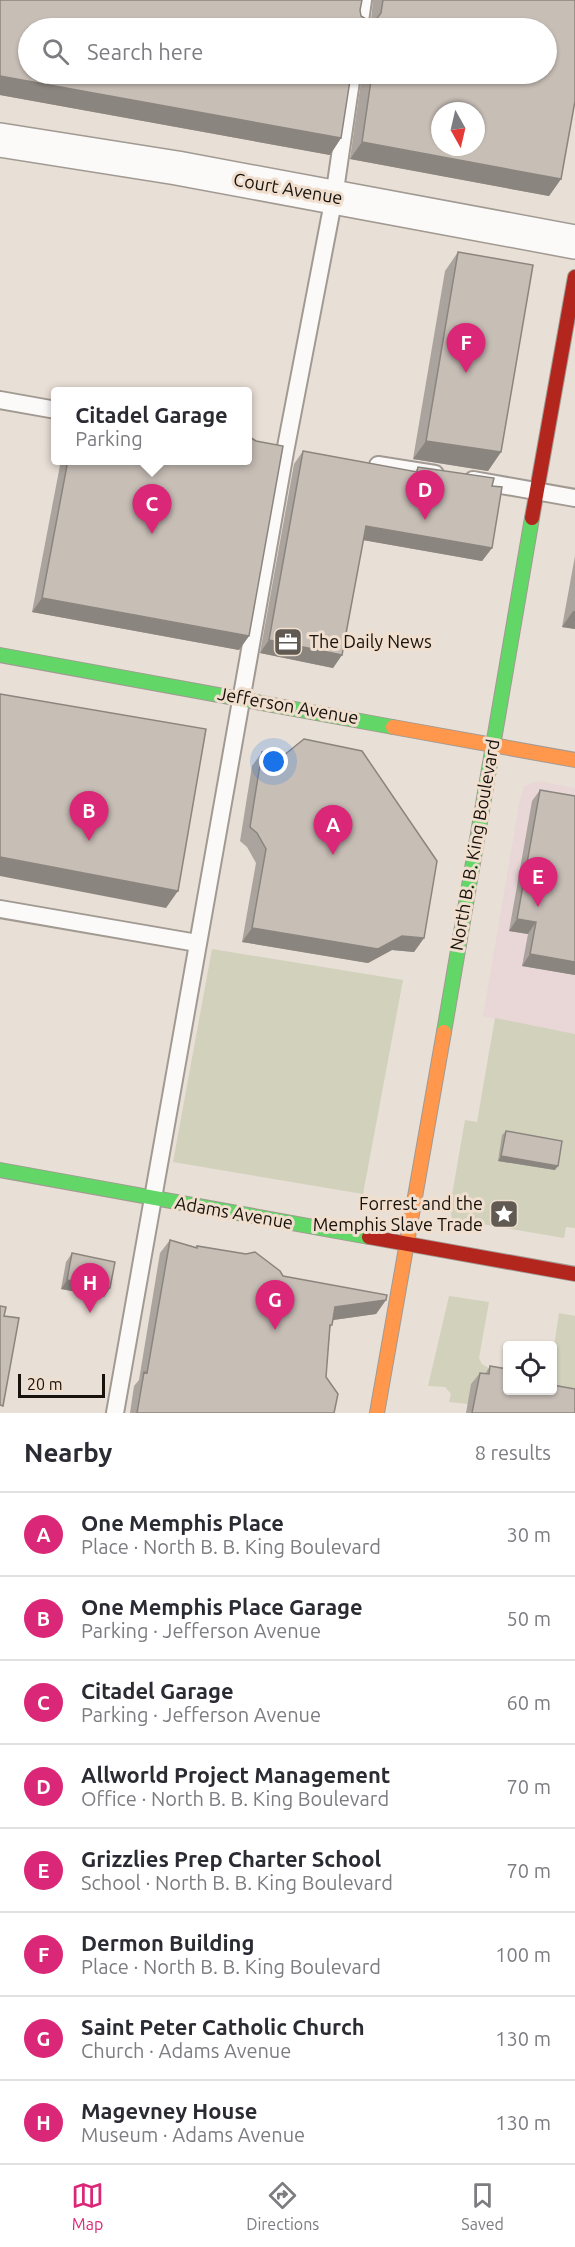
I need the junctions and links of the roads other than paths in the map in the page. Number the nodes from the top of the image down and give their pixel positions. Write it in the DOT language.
graph roads {
  1 [pos="363,0"];
  2 [pos="360,18"];
  3 [pos="351,84"];
  4 [pos="0,140"];
  5 [pos="334,197"];
  6 [pos="575,242"];
  7 [pos="575,277"];
  8 [pos="0,400"];
  9 [pos="51,410"];
  10 [pos="267,448"];
  11 [pos="291,453"];
  12 [pos="366,464"];
  13 [pos="537,492"];
  14 [pos="575,498"];
  15 [pos="0,655"];
  16 [pos="242,698"];
  17 [pos="492,744"];
  18 [pos="575,760"];
  19 [pos="0,909"];
  20 [pos="197,943"];
  21 [pos="1,1174"];
  22 [pos="153,1198"];
  23 [pos="408,1245"];
  24 [pos="575,1274"];
  25 [pos="114,1413"];
  26 [pos="377,1413"];
  1 -- 2 [label="lane"];
  3 -- 5 [label="lane"];
  4 -- 5 [label="street, Court Avenue"];
  5 -- 6 [label="street, Court Avenue"];
  5 -- 11 [label="lane"];
  7 -- 13 [label="main road, North B. B. King Boulevard"];
  8 -- 9 [label="lane"];
  10 -- 11 [label="lane"];
  11 -- 16 [label="lane"];
  12 -- 13 [label="lane"];
  13 -- 14 [label="lane"];
  13 -- 17 [label="main road, North B. B. King Boulevard"];
  15 -- 16 [label="main road, Jefferson Avenue"];
  16 -- 17 [label="main road, Jefferson Avenue"];
  16 -- 20 [label="lane"];
  17 -- 18 [label="main road, Jefferson Avenue"];
  17 -- 23 [label="main road, North B. B. King Boulevard"];
  19 -- 20 [label="lane"];
  20 -- 22 [label="lane"];
  21 -- 22 [label="main road, Adams Avenue"];
  22 -- 23 [label="main road, Adams Avenue"];
  22 -- 25 [label="lane"];
  23 -- 24 [label="main road, Adams Avenue"];
  23 -- 26 [label="main road, North B. B. King Boulevard"];
}
